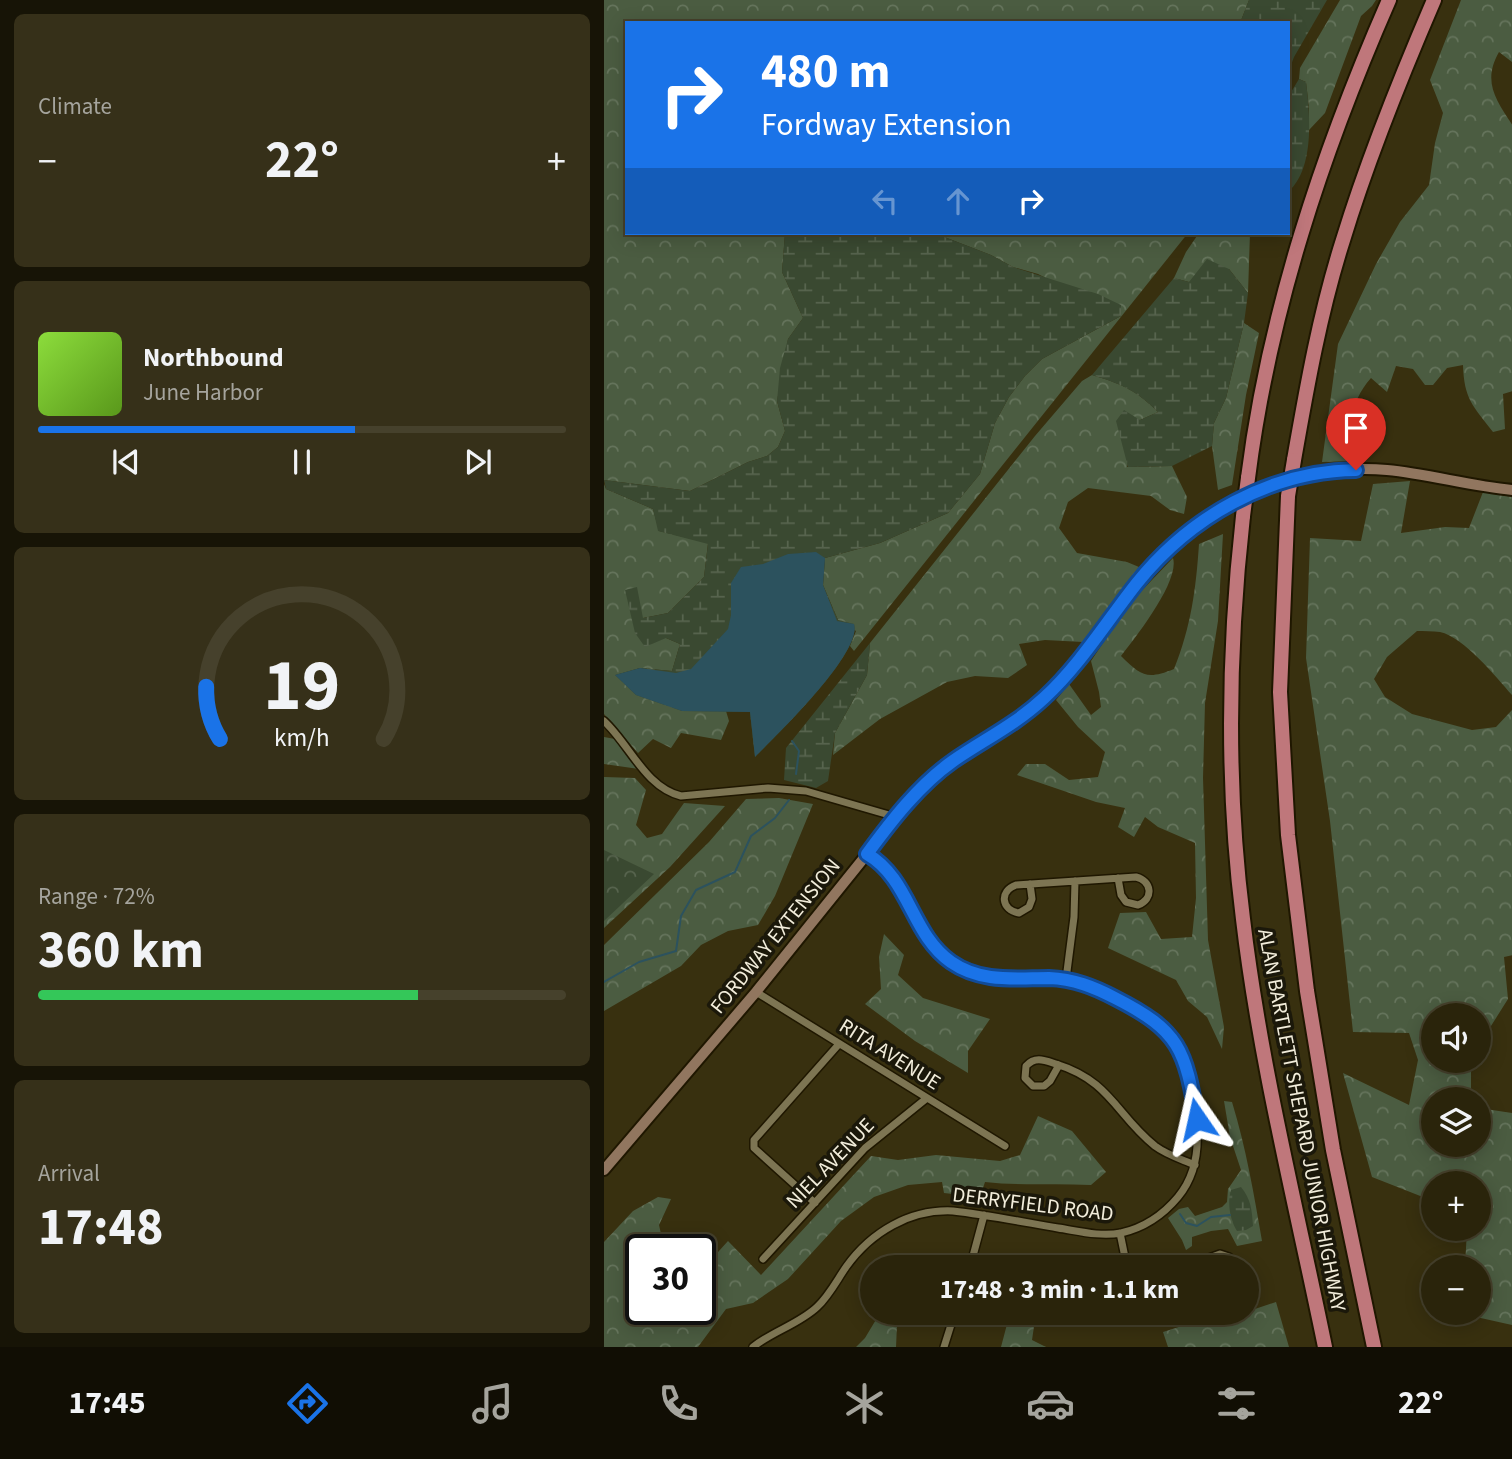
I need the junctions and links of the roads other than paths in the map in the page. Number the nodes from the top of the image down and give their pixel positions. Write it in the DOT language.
graph roads {
  1 [pos="1389,0"];
  2 [pos="1434,0"];
  3 [pos="1512,490"];
  4 [pos="604,721"];
  5 [pos="896,817"];
  6 [pos="867,854"];
  7 [pos="1118,878"];
  8 [pos="1075,881"];
  9 [pos="1030,884"];
  10 [pos="1066,979"];
  11 [pos="756,992"];
  12 [pos="839,1044"];
  13 [pos="1059,1065"];
  14 [pos="927,1098"];
  15 [pos="1005,1146"];
  16 [pos="1195,1165"];
  17 [pos="604,1170"];
  18 [pos="815,1203"];
  19 [pos="984,1215"];
  20 [pos="1120,1233"];
  21 [pos="973,1255"];
  22 [pos="1125,1255"];
  23 [pos="763,1259"];
  24 [pos="951,1325"];
  25 [pos="753,1347"];
  26 [pos="944,1347"];
  27 [pos="1325,1347"];
  28 [pos="1374,1347"];
  1 -- 27 [label="highway, ALAN BARTLETT SHEPARD JUNIOR HIGHWAY, bridge"];
  2 -- 28 [label="highway, ALAN BARTLETT SHEPARD JUNIOR HIGHWAY, bridge"];
  3 -- 5 [label="street, FORDWAY EXTENSION"];
  4 -- 5 [label="street"];
  5 -- 6 [label="street, FORDWAY EXTENSION"];
  6 -- 10 [label="street, DERRYFIELD ROAD"];
  6 -- 11 [label="street, FORDWAY EXTENSION"];
  7 -- 7 [label="street"];
  7 -- 8 [label="street"];
  8 -- 9 [label="street"];
  8 -- 10 [label="street"];
  9 -- 9 [label="street"];
  10 -- 16 [label="street, DERRYFIELD ROAD"];
  11 -- 12 [label="street, RITA AVENUE"];
  11 -- 17 [label="street, FORDWAY EXTENSION"];
  12 -- 14 [label="street, RITA AVENUE"];
  12 -- 18 [label="street"];
  13 -- 13 [label="street"];
  13 -- 16 [label="street"];
  14 -- 15 [label="street, RITA AVENUE"];
  14 -- 18 [label="street, NIEL AVENUE"];
  16 -- 20 [label="street, DERRYFIELD ROAD"];
  18 -- 23 [label="street, NIEL AVENUE"];
  19 -- 20 [label="street, DERRYFIELD ROAD"];
  19 -- 21 [label="street"];
  19 -- 25 [label="street, DERRYFIELD ROAD"];
  20 -- 22 [label="street"];
  24 -- 26 [label="street"];
}
